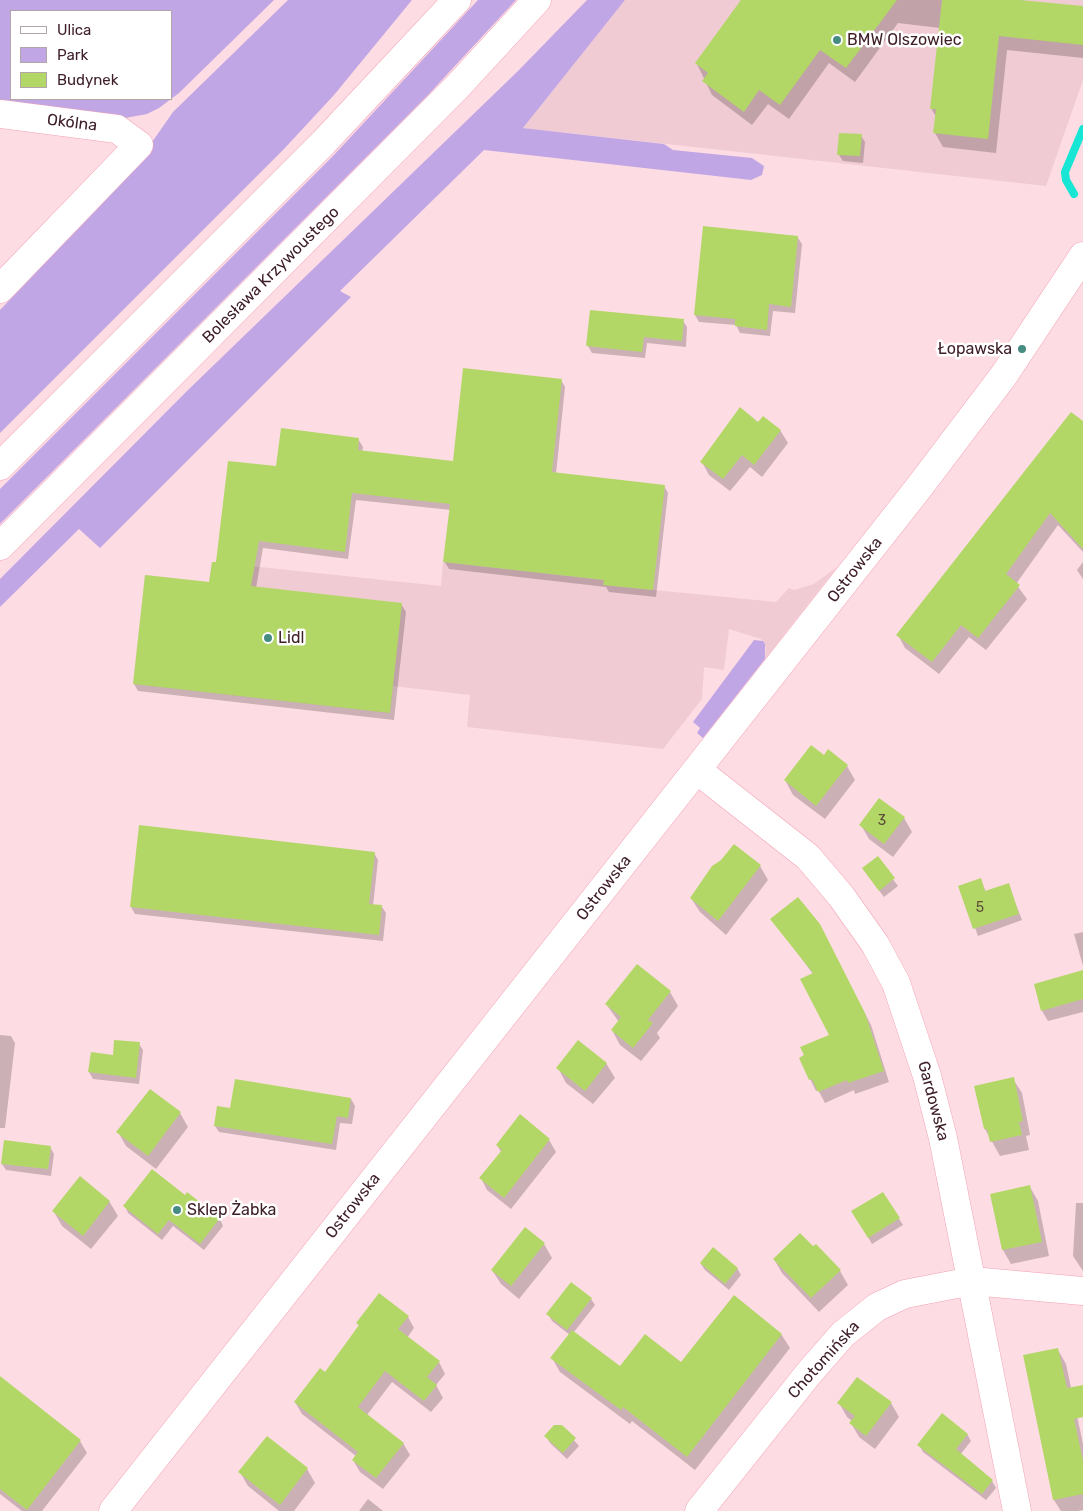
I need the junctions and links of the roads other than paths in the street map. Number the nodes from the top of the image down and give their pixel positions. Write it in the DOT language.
graph roads {
  1 [pos="457,0"];
  2 [pos="537,0"];
  3 [pos="0,114"];
  4 [pos="1083,256"];
  5 [pos="0,289"];
  6 [pos="0,466"];
  7 [pos="0,546"];
  8 [pos="698,770"];
  9 [pos="972,1281"];
  10 [pos="1083,1291"];
  11 [pos="112,1511"];
  12 [pos="699,1511"];
  13 [pos="1017,1511"];
  1 -- 6 [label="street"];
  2 -- 7 [label="street, Bolesława Krzywoustego"];
  3 -- 5 [label="street, Okólna"];
  4 -- 8 [label="street, Ostrowska"];
  8 -- 9 [label="street, Gardowska"];
  8 -- 11 [label="street, Ostrowska"];
  9 -- 10 [label="street, Chotomińska"];
  9 -- 12 [label="street, Chotomińska"];
  9 -- 13 [label="street, Gardowska"];
}
